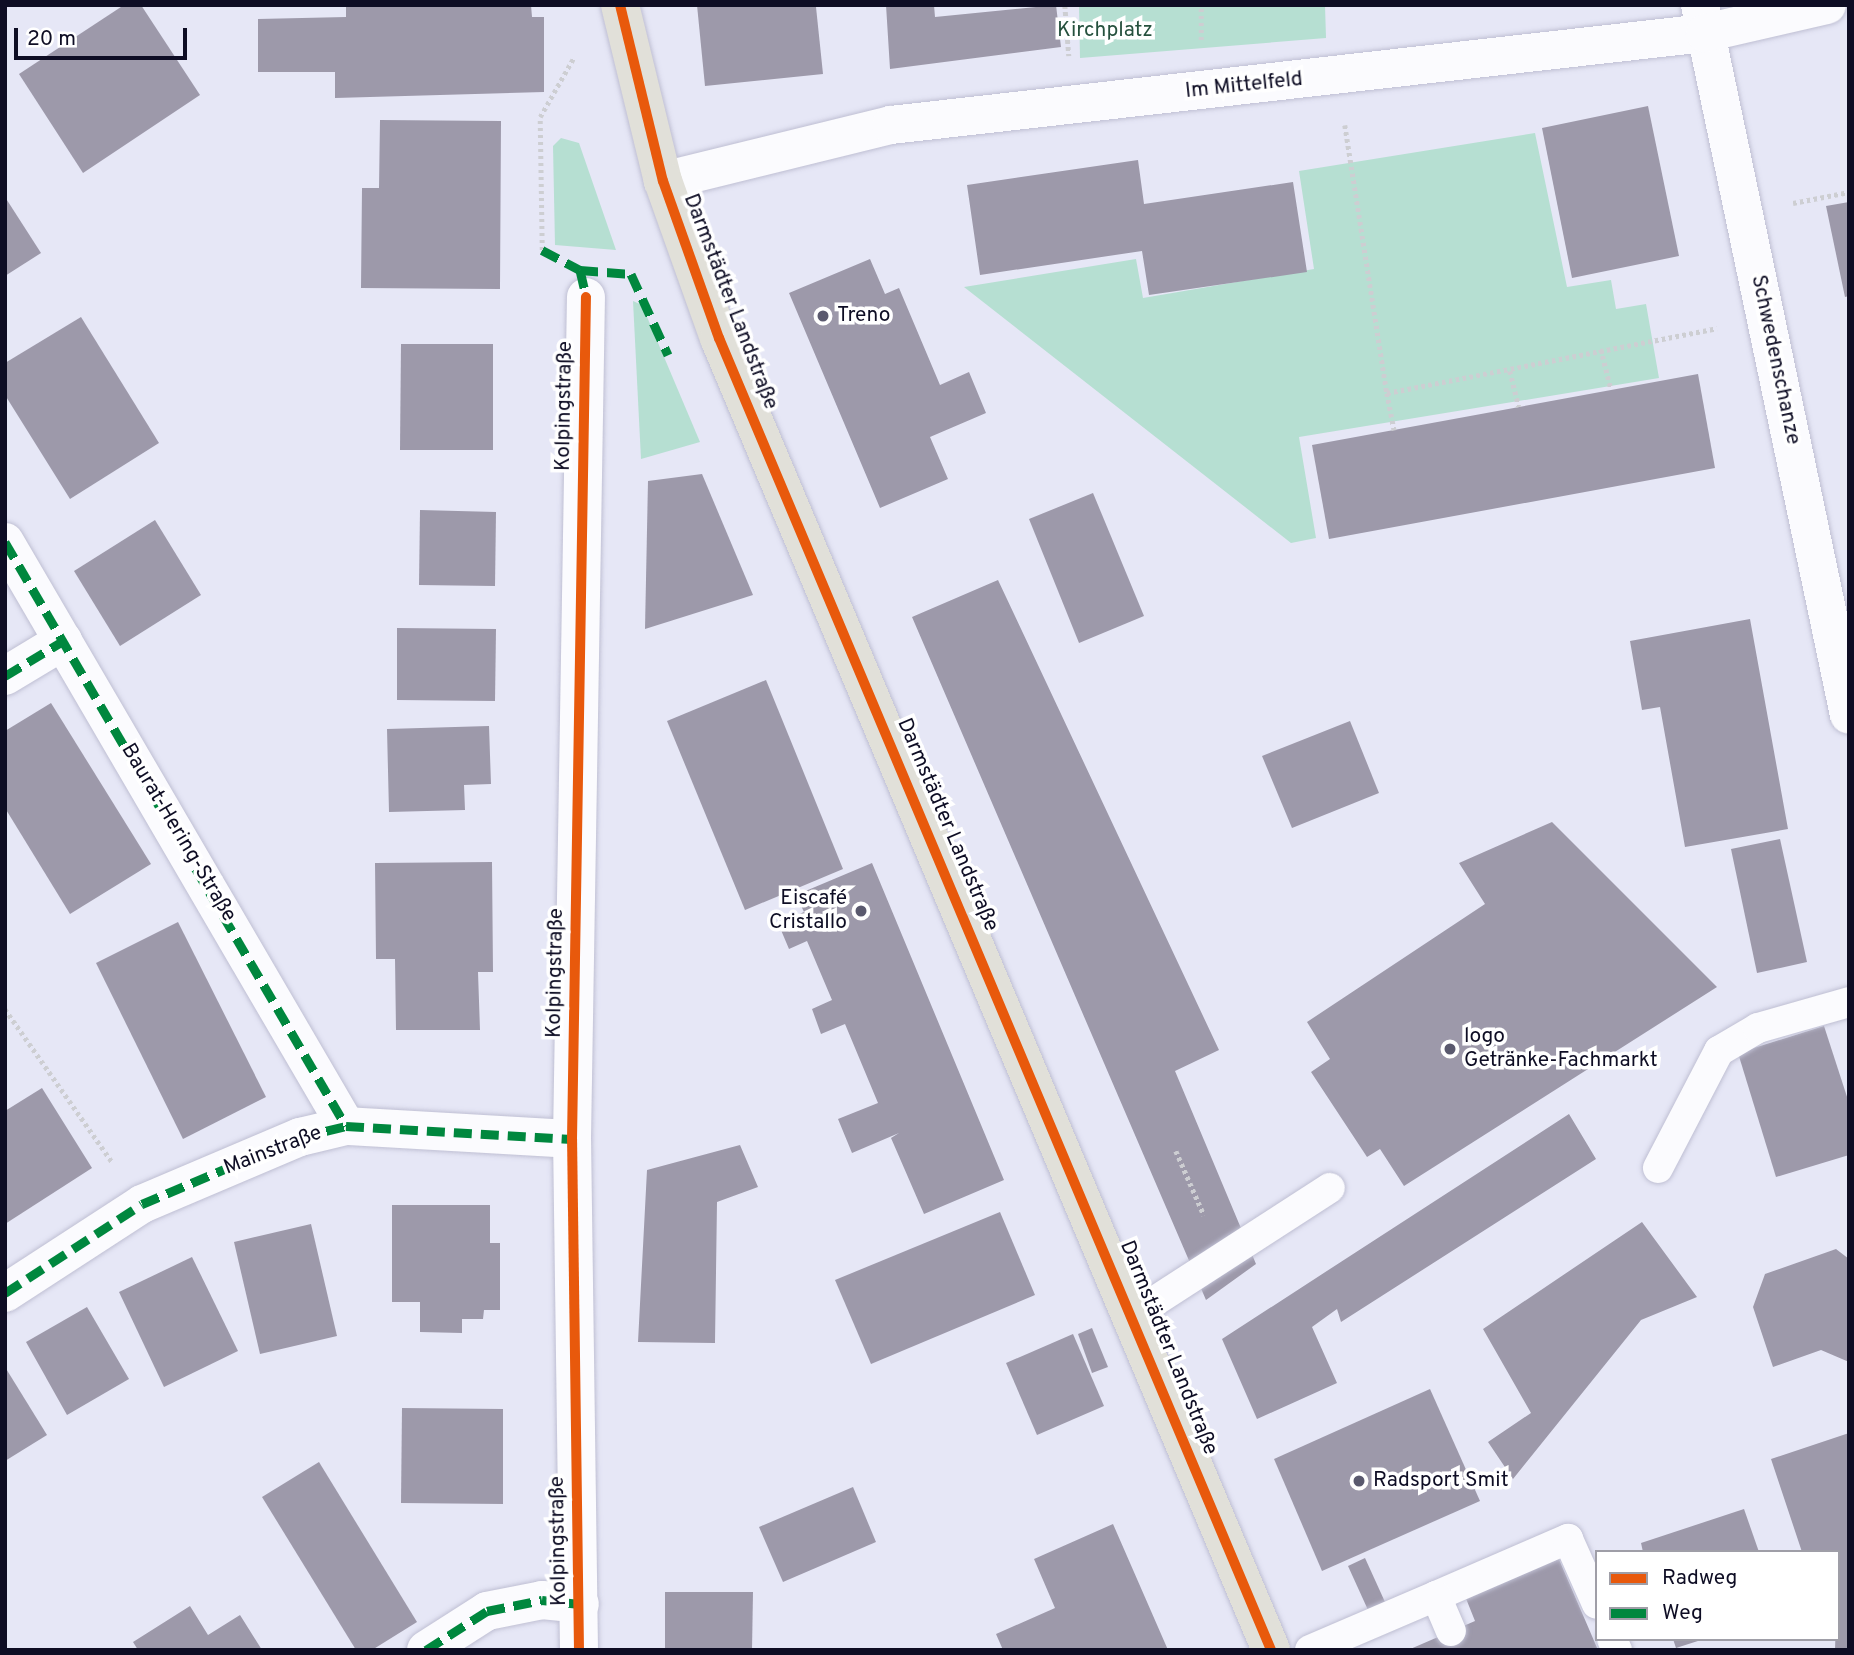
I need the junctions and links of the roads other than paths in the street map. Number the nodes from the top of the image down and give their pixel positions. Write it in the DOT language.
graph roads {
  1 [pos="620,5"];
  2 [pos="1827,5"];
  3 [pos="1703,19"];
  4 [pos="663,181"];
  5 [pos="586,297"];
  6 [pos="5,542"];
  7 [pos="63,641"];
  8 [pos="5,676"];
  9 [pos="1849,715"];
  10 [pos="1849,1002"];
  11 [pos="346,1126"];
  12 [pos="572,1139"];
  13 [pos="1658,1168"];
  14 [pos="1330,1188"];
  15 [pos="5,1293"];
  16 [pos="1135,1314"];
  17 [pos="1436,1596"];
  18 [pos="1595,1600"];
  19 [pos="580,1604"];
  20 [pos="1451,1631"];
  21 [pos="426,1650"];
  22 [pos="579,1650"];
  23 [pos="1271,1650"];
  24 [pos="1310,1650"];
  1 -- 4 [label="main road, Darmstädter Landstraße"];
  2 -- 3 [label="street, Im Mittelfeld"];
  3 -- 4 [label="street, Im Mittelfeld"];
  3 -- 9 [label="street, Schwedenschanze"];
  4 -- 16 [label="main road, Darmstädter Landstraße"];
  5 -- 12 [label="street, Kolpingstraße"];
  6 -- 7 [label="street, Baurat-Hering-Straße"];
  7 -- 8 [label="street"];
  7 -- 11 [label="street, Baurat-Hering-Straße"];
  10 -- 13 [label="lane"];
  11 -- 12 [label="street, Mainstraße"];
  11 -- 15 [label="street, Mainstraße"];
  12 -- 19 [label="street, Kolpingstraße"];
  14 -- 16 [label="lane"];
  16 -- 23 [label="main road, Darmstädter Landstraße"];
  17 -- 18 [label="lane"];
  17 -- 20 [label="lane"];
  17 -- 24 [label="lane"];
  19 -- 21 [label="street"];
  19 -- 22 [label="street, Kolpingstraße"];
}
